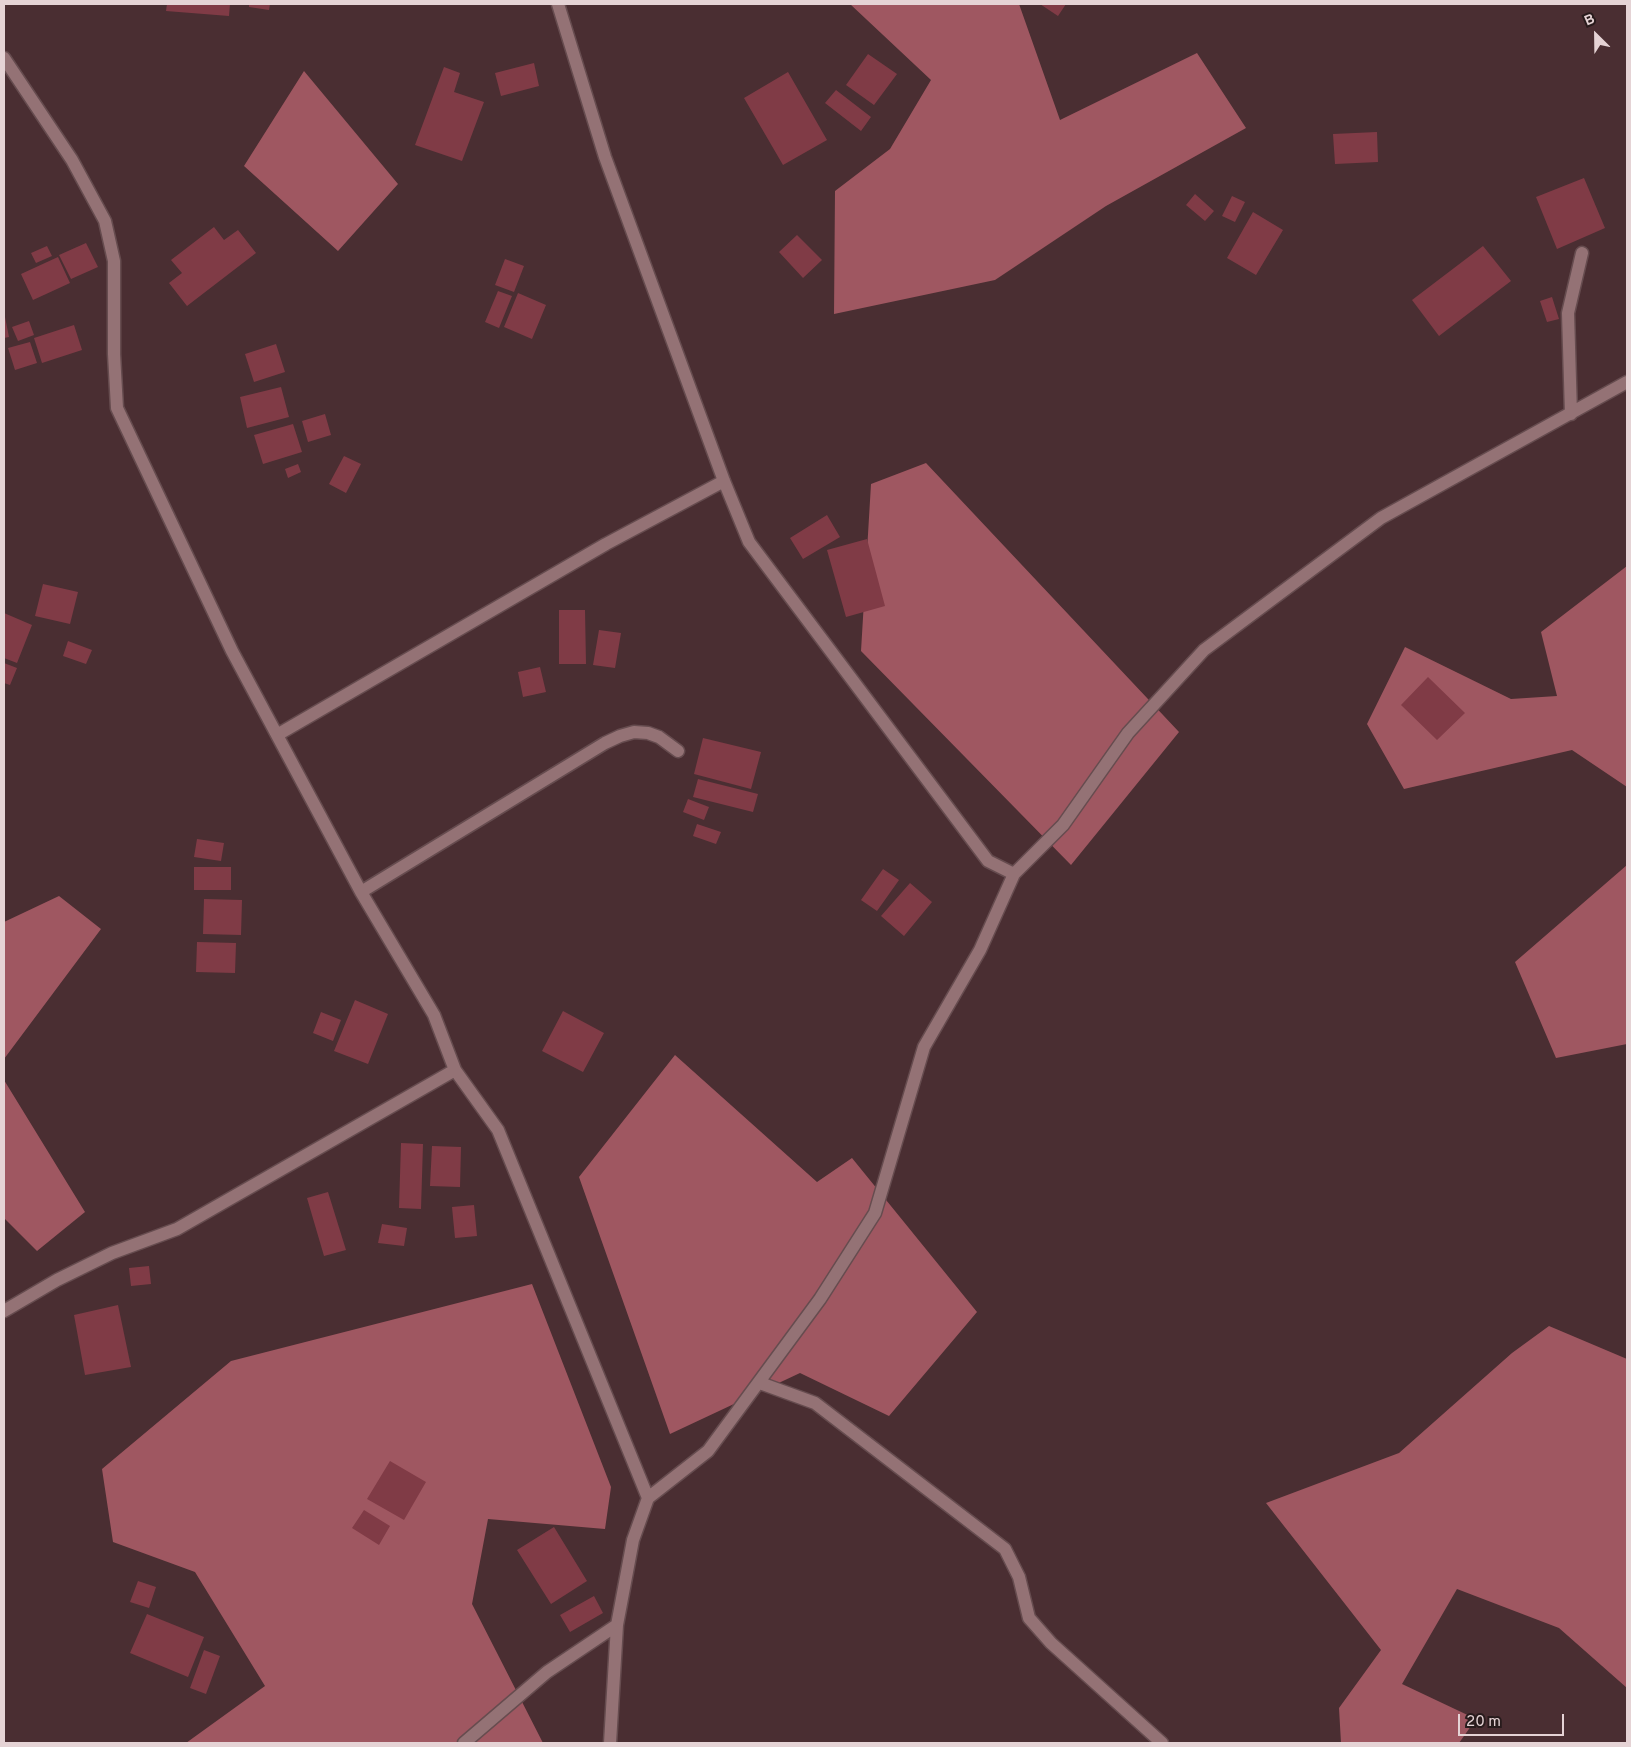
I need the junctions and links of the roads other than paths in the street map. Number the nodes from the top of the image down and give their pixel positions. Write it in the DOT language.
graph roads {
  1 [pos="558,4"];
  2 [pos="4,58"];
  3 [pos="1582,253"];
  4 [pos="1626,386"];
  5 [pos="1571,414"];
  6 [pos="724,481"];
  7 [pos="277,735"];
  8 [pos="678,751"];
  9 [pos="1014,874"];
  10 [pos="361,892"];
  11 [pos="455,1070"];
  12 [pos="4,1311"];
  13 [pos="760,1383"];
  14 [pos="648,1498"];
  15 [pos="617,1625"];
  16 [pos="464,1743"];
  17 [pos="610,1743"];
  18 [pos="1162,1743"];
  1 -- 6 [label="street"];
  2 -- 7 [label="street"];
  3 -- 5 [label="street"];
  4 -- 5 [label="street"];
  5 -- 9 [label="street"];
  6 -- 7 [label="street"];
  6 -- 9 [label="street"];
  7 -- 10 [label="street"];
  8 -- 10 [label="street"];
  9 -- 13 [label="street"];
  10 -- 11 [label="street"];
  11 -- 12 [label="street"];
  11 -- 14 [label="street"];
  13 -- 14 [label="street"];
  13 -- 18 [label="street"];
  14 -- 15 [label="street"];
  15 -- 16 [label="street"];
  15 -- 17 [label="street"];
}
